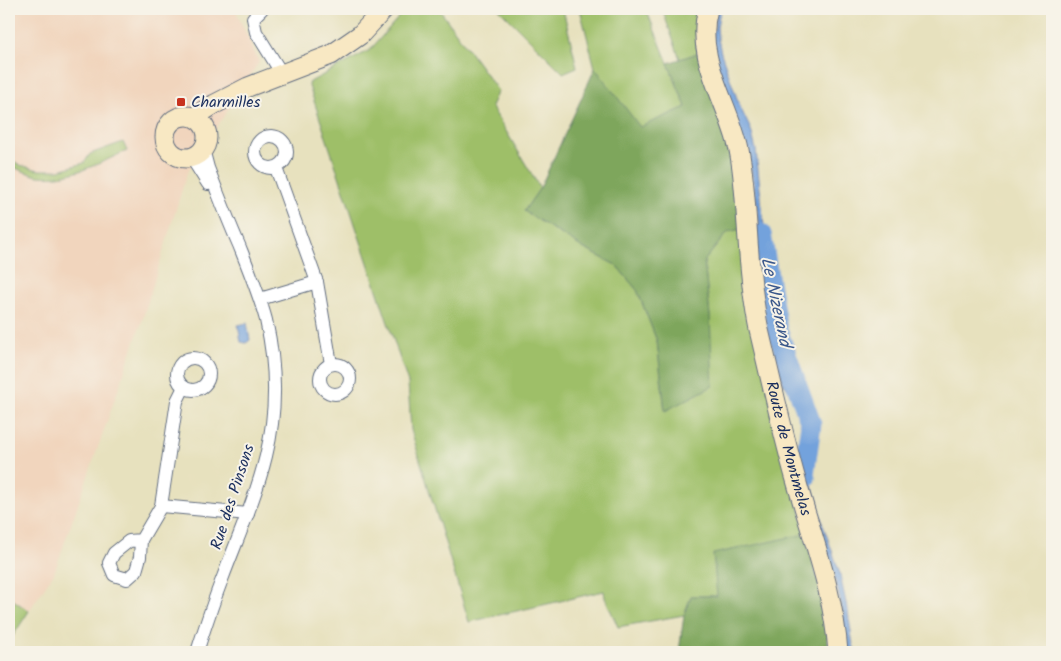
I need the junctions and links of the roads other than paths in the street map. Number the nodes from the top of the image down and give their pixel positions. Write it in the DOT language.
graph roads {
  1 [pos="262,9"];
  2 [pos="384,9"];
  3 [pos="708,9"];
  4 [pos="282,74"];
  5 [pos="248,87"];
  6 [pos="194,117"];
  7 [pos="201,146"];
  8 [pos="276,168"];
  9 [pos="316,282"];
  10 [pos="260,299"];
  11 [pos="331,364"];
  12 [pos="184,388"];
  13 [pos="161,506"];
  14 [pos="248,514"];
  15 [pos="141,540"];
  16 [pos="197,652"];
  17 [pos="838,652"];
  1 -- 4 [label="street"];
  2 -- 4 [label="street"];
  3 -- 17 [label="street, Route de Montmelas"];
  4 -- 5 [label="street"];
  5 -- 6 [label="street"];
  5 -- 7 [label="street"];
  6 -- 7 [label="street"];
  6 -- 7 [label="street"];
  7 -- 10 [label="street, Rue des Pinsons"];
  8 -- 9 [label="street"];
  9 -- 10 [label="street"];
  9 -- 11 [label="street"];
  10 -- 14 [label="street, Rue des Pinsons"];
  12 -- 13 [label="street"];
  13 -- 14 [label="street"];
  13 -- 15 [label="street"];
  14 -- 16 [label="street, Rue des Pinsons"];
}
